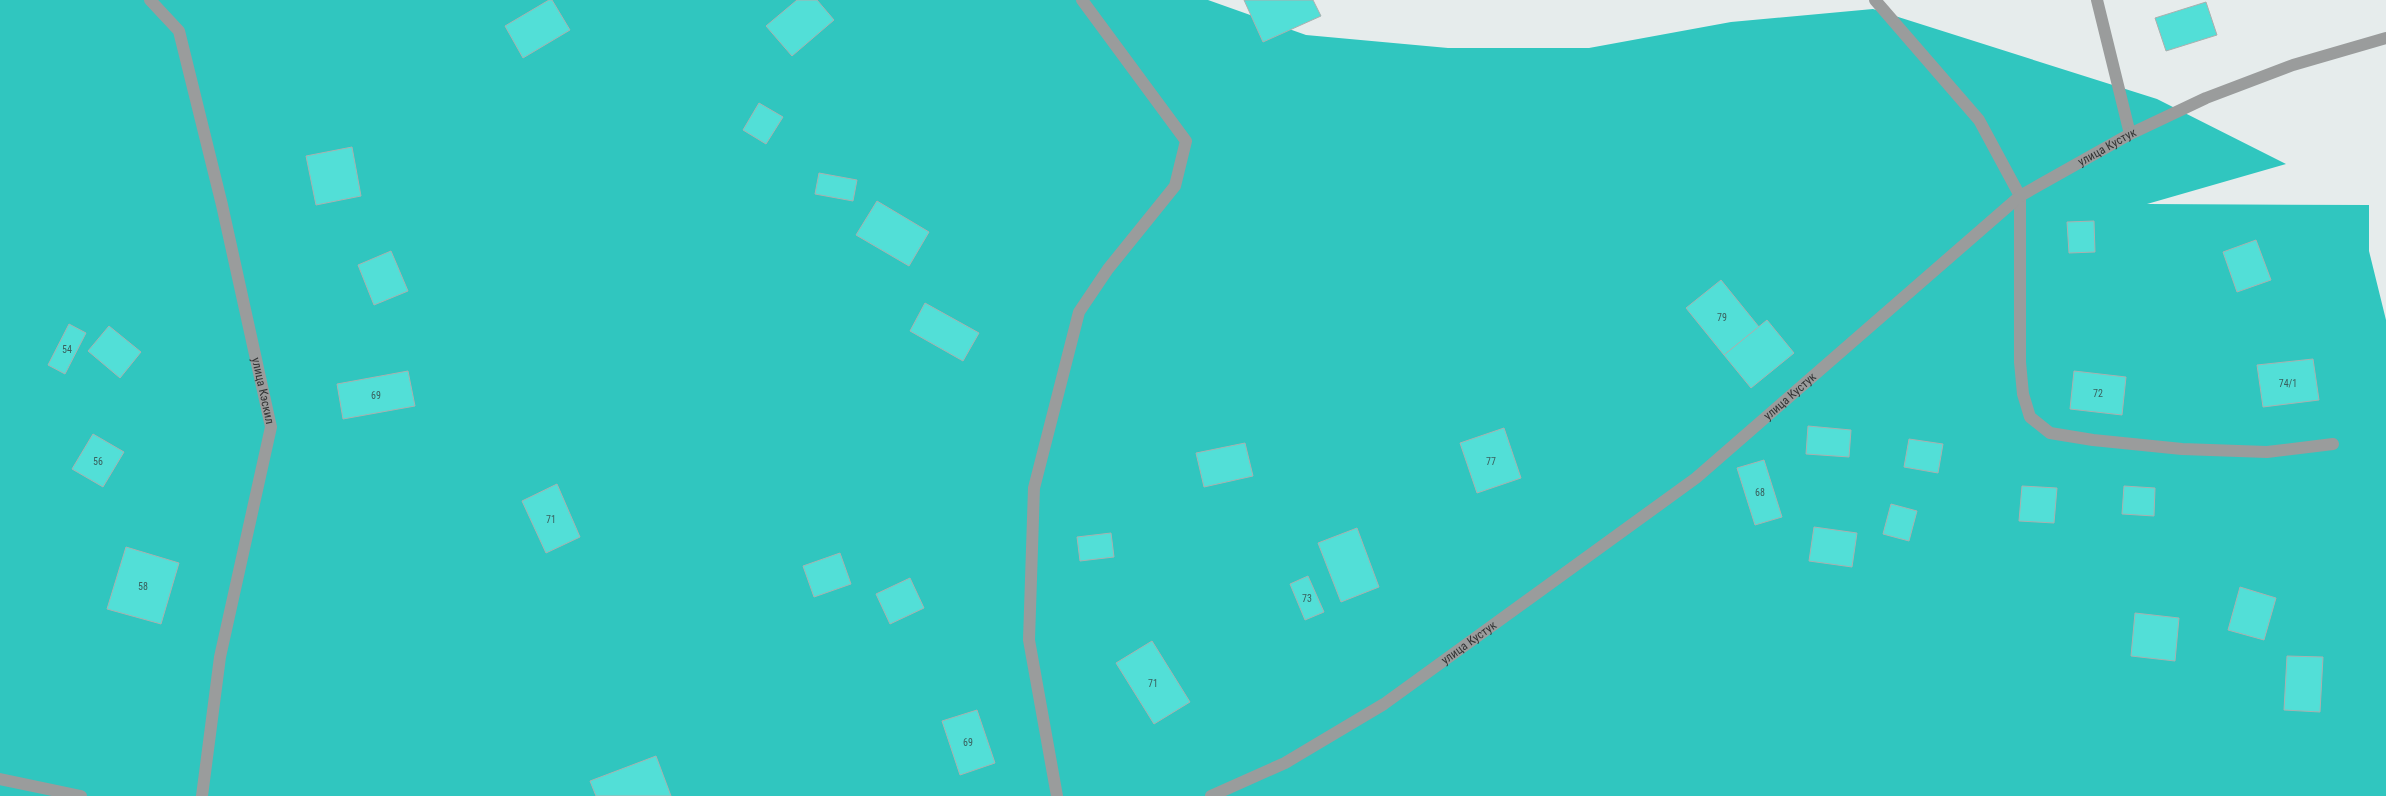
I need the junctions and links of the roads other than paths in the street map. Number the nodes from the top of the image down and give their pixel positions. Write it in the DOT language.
graph roads {
  1 [pos="150,0"];
  2 [pos="1082,0"];
  3 [pos="1875,0"];
  4 [pos="2097,0"];
  5 [pos="2386,38"];
  6 [pos="2130,134"];
  7 [pos="2020,196"];
  8 [pos="2333,444"];
  9 [pos="0,779"];
  10 [pos="81,796"];
  11 [pos="202,796"];
  12 [pos="1057,796"];
  13 [pos="1211,796"];
  1 -- 11 [label="street, улица Кэскил"];
  2 -- 12 [label="street"];
  3 -- 7 [label="street"];
  4 -- 6 [label="street"];
  5 -- 6 [label="street, улица Кустук"];
  6 -- 7 [label="street, улица Кустук"];
  7 -- 8 [label="street"];
  7 -- 13 [label="street, улица Кустук"];
  9 -- 10 [label="street"];
}
